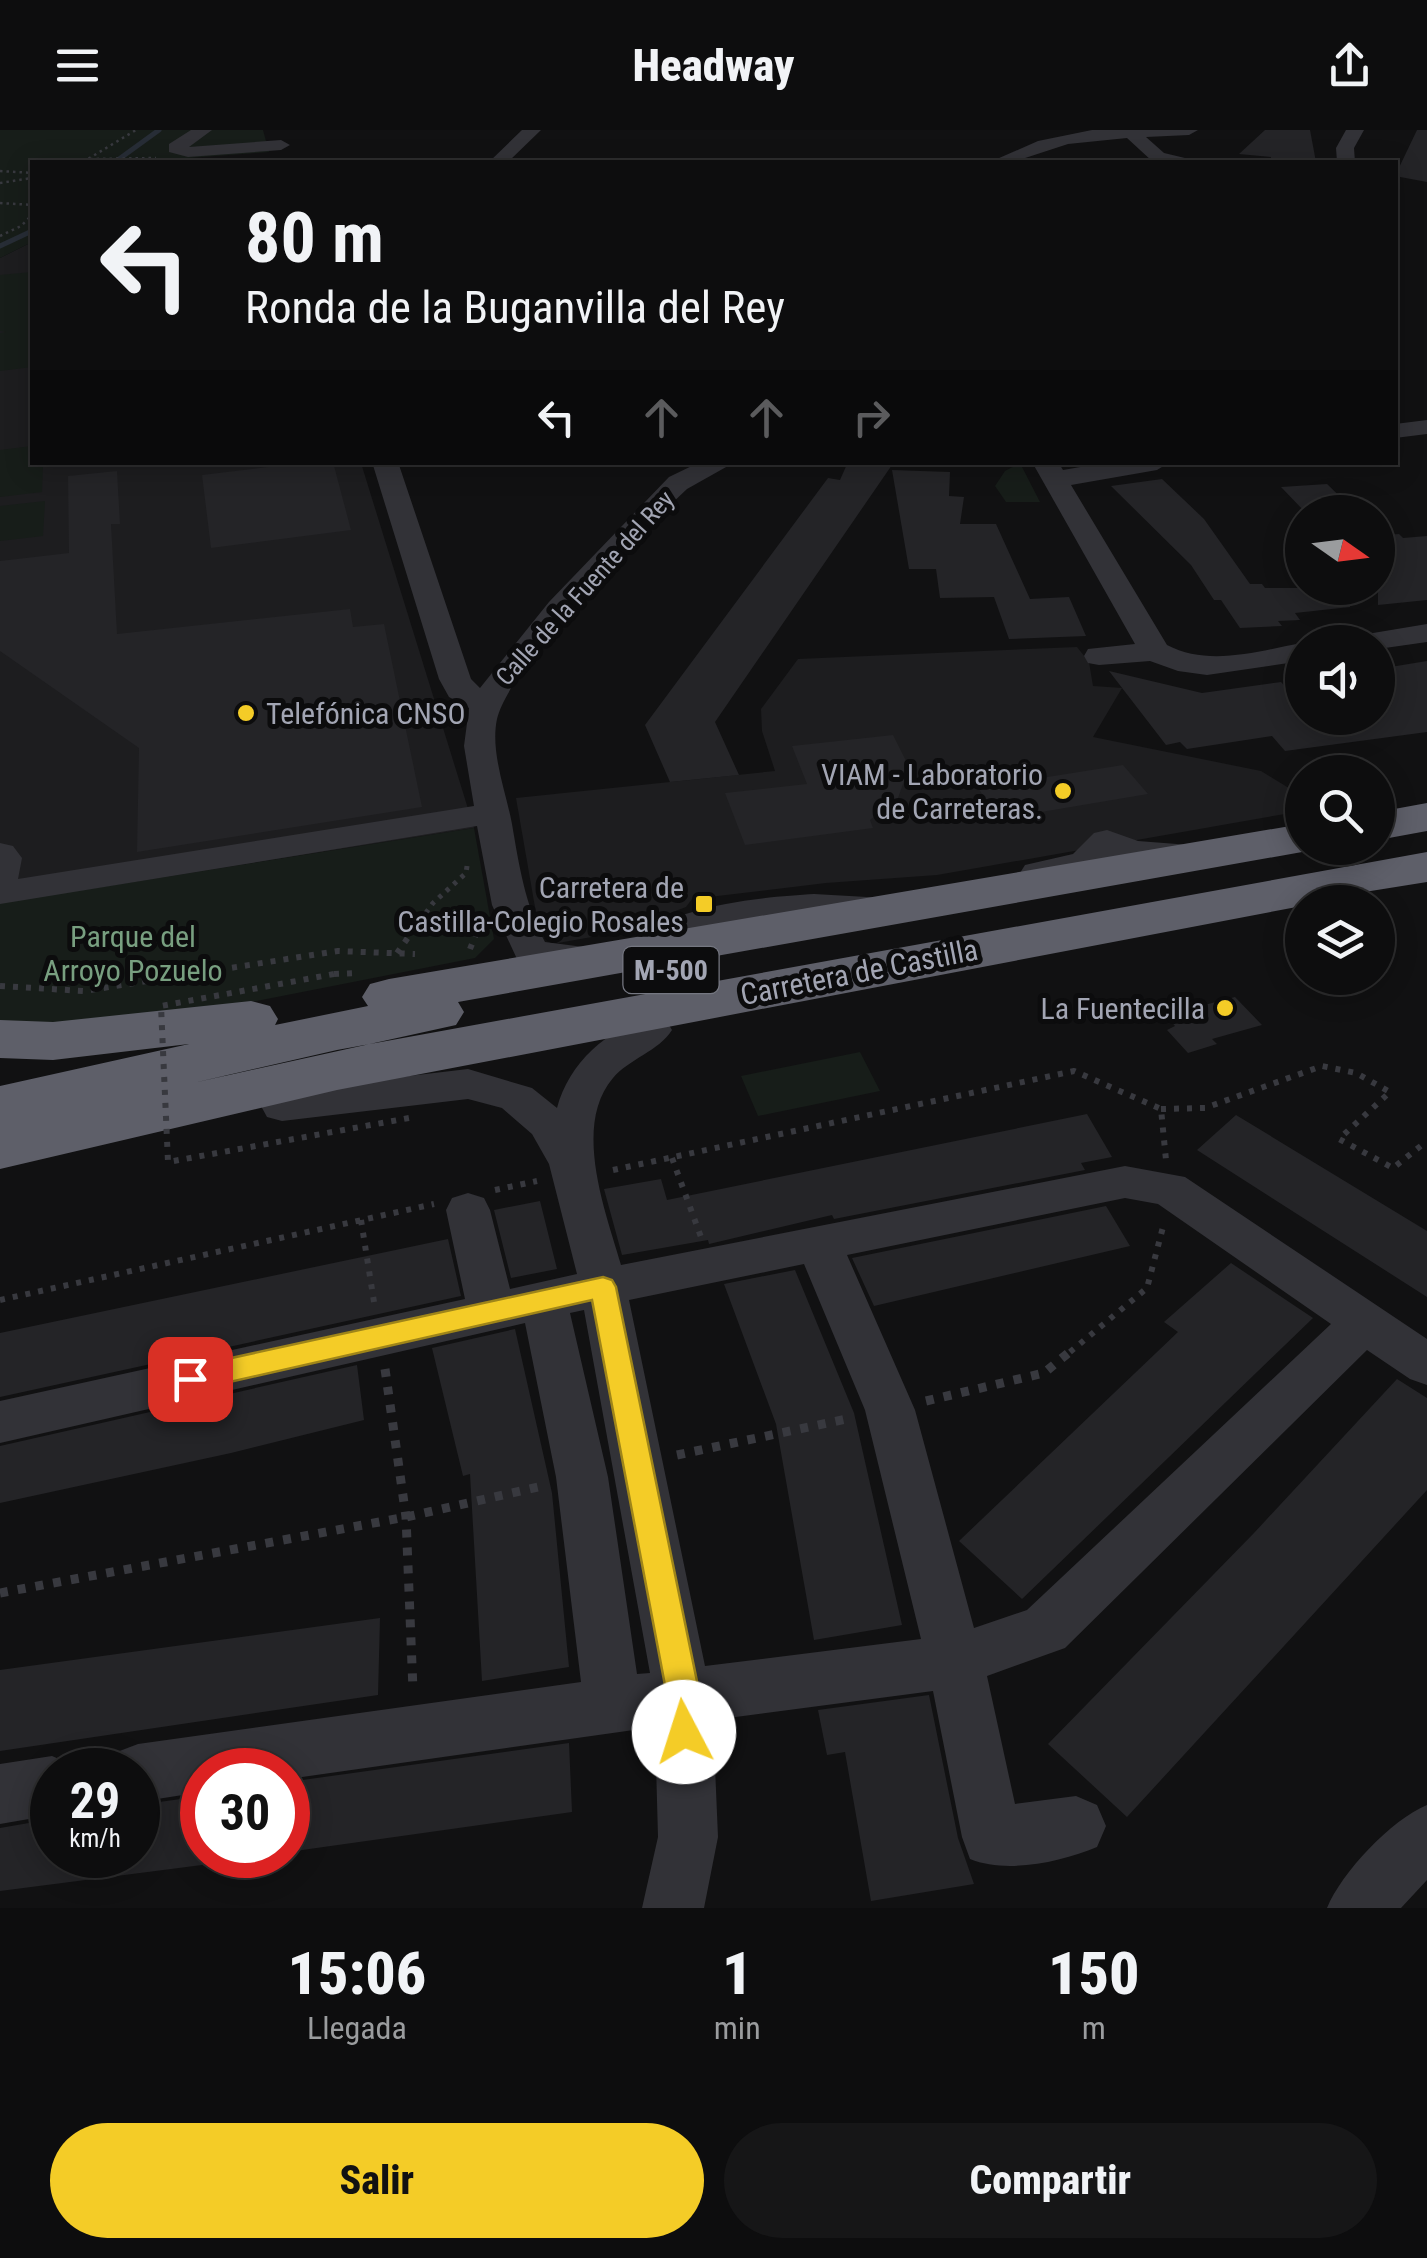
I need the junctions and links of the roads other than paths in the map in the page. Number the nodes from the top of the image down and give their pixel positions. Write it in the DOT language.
graph roads {
  1 [pos="203,130"];
  2 [pos="532,130"];
  3 [pos="1189,130"];
  4 [pos="1355,130"];
  5 [pos="1132,133"];
  6 [pos="255,138"];
  7 [pos="281,146"];
  8 [pos="500,160"];
  9 [pos="1003,160"];
  10 [pos="1170,160"];
  11 [pos="1346,160"];
  12 [pos="1427,427"];
  13 [pos="1398,432"];
  14 [pos="386,465"];
  15 [pos="714,465"];
  16 [pos="1121,465"];
  17 [pos="1049,471"];
  18 [pos="1427,633"];
  19 [pos="1395,638"];
  20 [pos="1155,651"];
  21 [pos="1285,655"];
  22 [pos="1100,656"];
  23 [pos="485,704"];
  24 [pos="1427,817"];
  25 [pos="1395,823"];
  26 [pos="495,826"];
  27 [pos="1427,832"];
  28 [pos="1395,839"];
  29 [pos="1285,842"];
  30 [pos="0,854"];
  31 [pos="1285,859"];
  32 [pos="1427,867"];
  33 [pos="0,878"];
  34 [pos="0,893"];
  35 [pos="512,916"];
  36 [pos="1142,919"];
  37 [pos="624,955"];
  38 [pos="413,967"];
  39 [pos="319,994"];
  40 [pos="652,1030"];
  41 [pos="0,1039"];
  42 [pos="0,1082"];
  43 [pos="282,1106"];
  44 [pos="0,1107"];
  45 [pos="0,1147"];
  46 [pos="0,1161"];
  47 [pos="573,1168"];
  48 [pos="466,1202"];
  49 [pos="819,1245"];
  50 [pos="603,1287"];
  51 [pos="544,1300"];
  52 [pos="492,1312"];
  53 [pos="1364,1323"];
  54 [pos="1427,1366"];
  55 [pos="0,1422"];
  56 [pos="955,1661"];
  57 [pos="683,1696"];
  58 [pos="613,1704"];
  59 [pos="160,1770"];
  60 [pos="30,1789"];
  61 [pos="0,1794"];
  62 [pos="1076,1826"];
  63 [pos="1427,1834"];
  64 [pos="673,1908"];
  65 [pos="1358,1908"];
  1 -- 6 [label="street"];
  2 -- 8 [label="street"];
  3 -- 5 [label="street"];
  4 -- 11 [label="street"];
  5 -- 9 [label="street"];
  5 -- 10 [label="street"];
  6 -- 7 [label="street"];
  12 -- 13 [label="street"];
  14 -- 23 [label="street"];
  15 -- 23 [label="street, Calle de la Fuente del Rey"];
  16 -- 17 [label="street"];
  17 -- 20 [label="street"];
  18 -- 19 [label="street"];
  20 -- 21 [label="street"];
  20 -- 22 [label="street"];
  23 -- 26 [label="street, Calle de la Fuente del Rey"];
  24 -- 25 [label="highway"];
  26 -- 34 [label="street"];
  26 -- 35 [label="street, Calle de la Fuente del Rey"];
  27 -- 28 [label="highway"];
  29 -- 37 [label="highway, M-500"];
  30 -- 33 [label="street"];
  31 -- 44 [label="highway, Carretera de Castilla / M-500"];
  32 -- 36 [label="highway, Carretera de Castilla / M-500"];
  35 -- 37 [label="street, Calle de la Fuente del Rey"];
  35 -- 38 [label="street"];
  36 -- 40 [label="highway, M-500"];
  36 -- 45 [label="highway, Carretera de Castilla / M-500"];
  37 -- 38 [label="highway, M-500"];
  38 -- 39 [label="highway, M-500"];
  39 -- 41 [label="highway, M-500"];
  39 -- 42 [label="highway, M-500"];
  40 -- 43 [label="highway, M-500"];
  40 -- 47 [label="street"];
  43 -- 46 [label="highway, M-500"];
  43 -- 47 [label="street"];
  47 -- 50 [label="street"];
  48 -- 52 [label="street"];
  49 -- 50 [label="street"];
  49 -- 53 [label="street"];
  49 -- 56 [label="street"];
  50 -- 51 [label="street"];
  50 -- 57 [label="street"];
  51 -- 52 [label="street"];
  51 -- 58 [label="street"];
  52 -- 55 [label="street"];
  53 -- 54 [label="street"];
  53 -- 56 [label="street"];
  56 -- 57 [label="street"];
  56 -- 62 [label="street"];
  57 -- 58 [label="street"];
  57 -- 64 [label="street"];
  58 -- 59 [label="street"];
  60 -- 61 [label="street"];
  63 -- 65 [label="street"];
}
